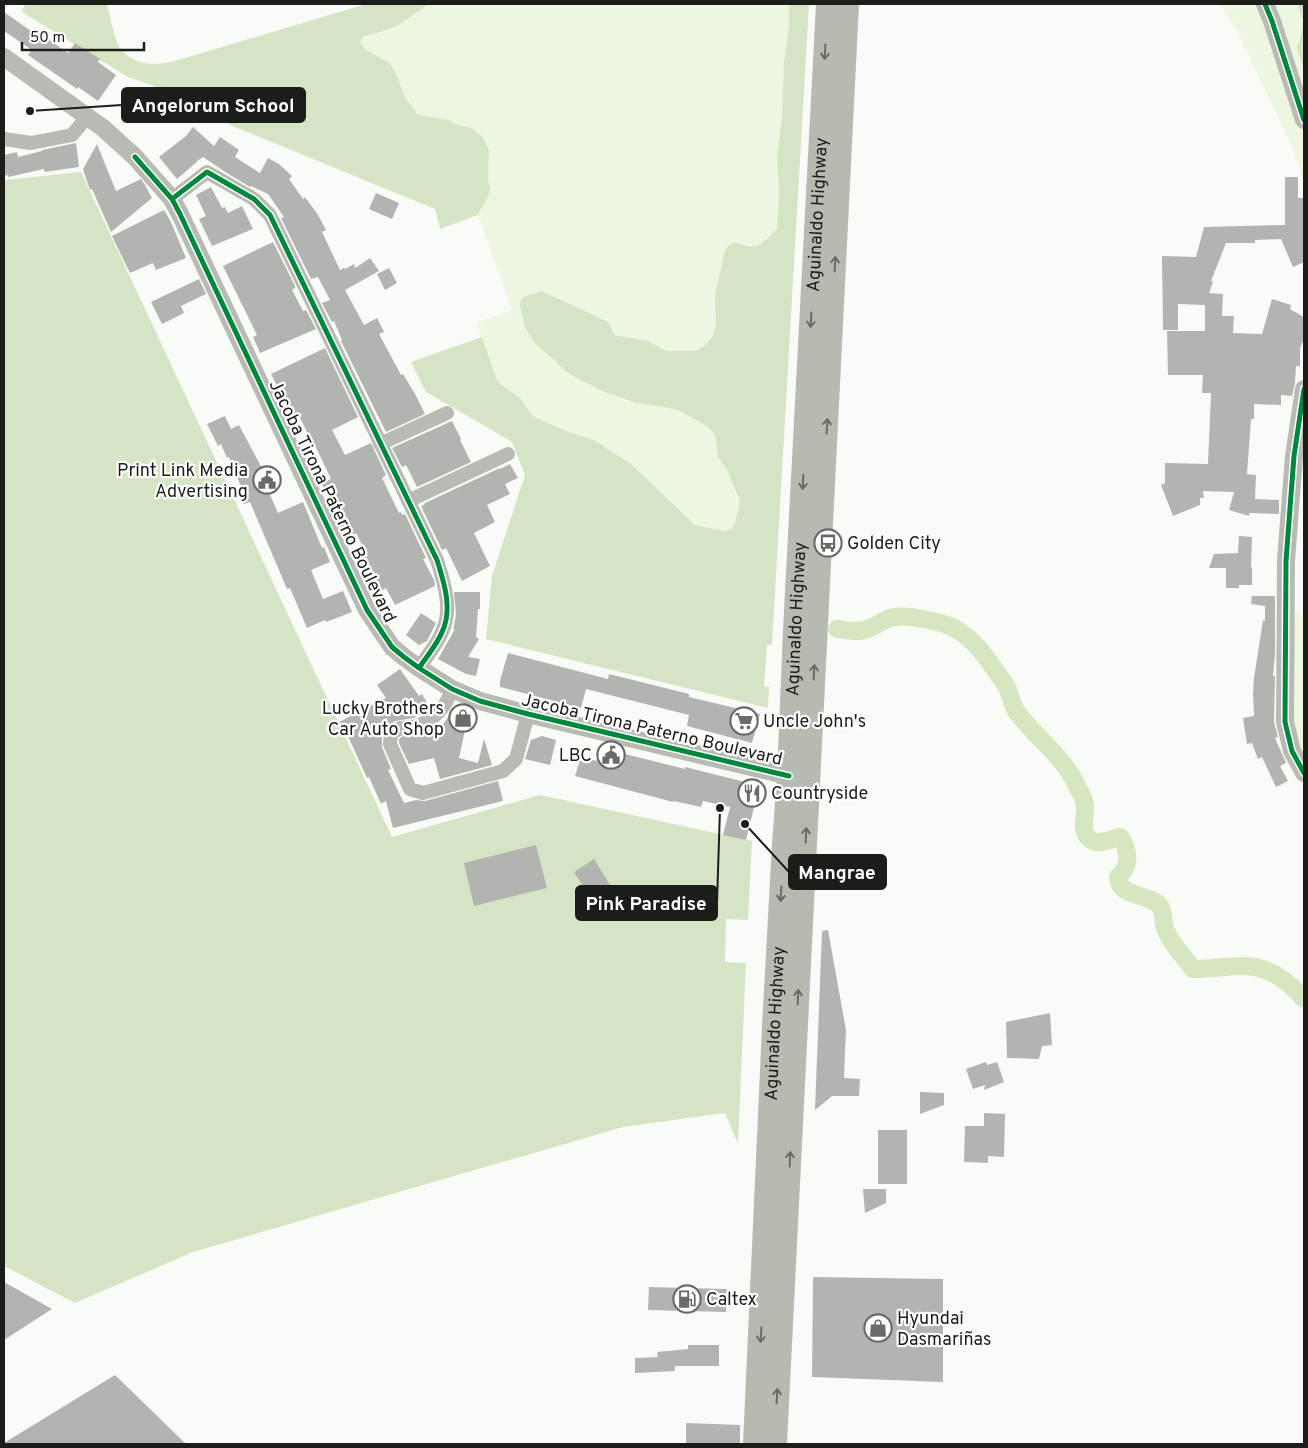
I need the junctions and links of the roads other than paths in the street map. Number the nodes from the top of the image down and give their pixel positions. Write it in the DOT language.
graph roads {
  1 [pos="828,4"];
  2 [pos="847,4"];
  3 [pos="1265,4"];
  4 [pos="4,57"];
  5 [pos="87,117"];
  6 [pos="1304,120"];
  7 [pos="4,139"];
  8 [pos="172,199"];
  9 [pos="1304,389"];
  10 [pos="447,412"];
  11 [pos="380,444"];
  12 [pos="508,454"];
  13 [pos="408,501"];
  14 [pos="419,668"];
  15 [pos="452,689"];
  16 [pos="528,714"];
  17 [pos="1304,773"];
  18 [pos="789,776"];
  19 [pos="777,1208"];
  20 [pos="776,1234"];
  21 [pos="755,1444"];
  22 [pos="775,1444"];
  1 -- 18 [label="highway, Aguinaldo Highway, one-way"];
  19 -- 2 [label="highway, Aguinaldo Highway, one-way"];
  3 -- 6 [label="street"];
  4 -- 5 [label="street, Jacoba Tirona Paterno Boulevard"];
  5 -- 7 [label="street"];
  5 -- 8 [label="street, Jacoba Tirona Paterno Boulevard"];
  8 -- 11 [label="street"];
  8 -- 14 [label="street, Jacoba Tirona Paterno Boulevard"];
  9 -- 17 [label="street"];
  10 -- 11 [label="street"];
  11 -- 13 [label="street"];
  12 -- 13 [label="street"];
  13 -- 14 [label="street"];
  14 -- 15 [label="street, Jacoba Tirona Paterno Boulevard"];
  15 -- 16 [label="street, Jacoba Tirona Paterno Boulevard"];
  15 -- 16 [label="street"];
  16 -- 18 [label="street, Jacoba Tirona Paterno Boulevard"];
  18 -- 19 [label="highway, Aguinaldo Highway, one-way"];
  19 -- 20 [label="highway, Aguinaldo Highway"];
  20 -- 21 [label="highway, Aguinaldo Highway, one-way"];
  22 -- 20 [label="highway, Aguinaldo Highway, one-way"];
}
